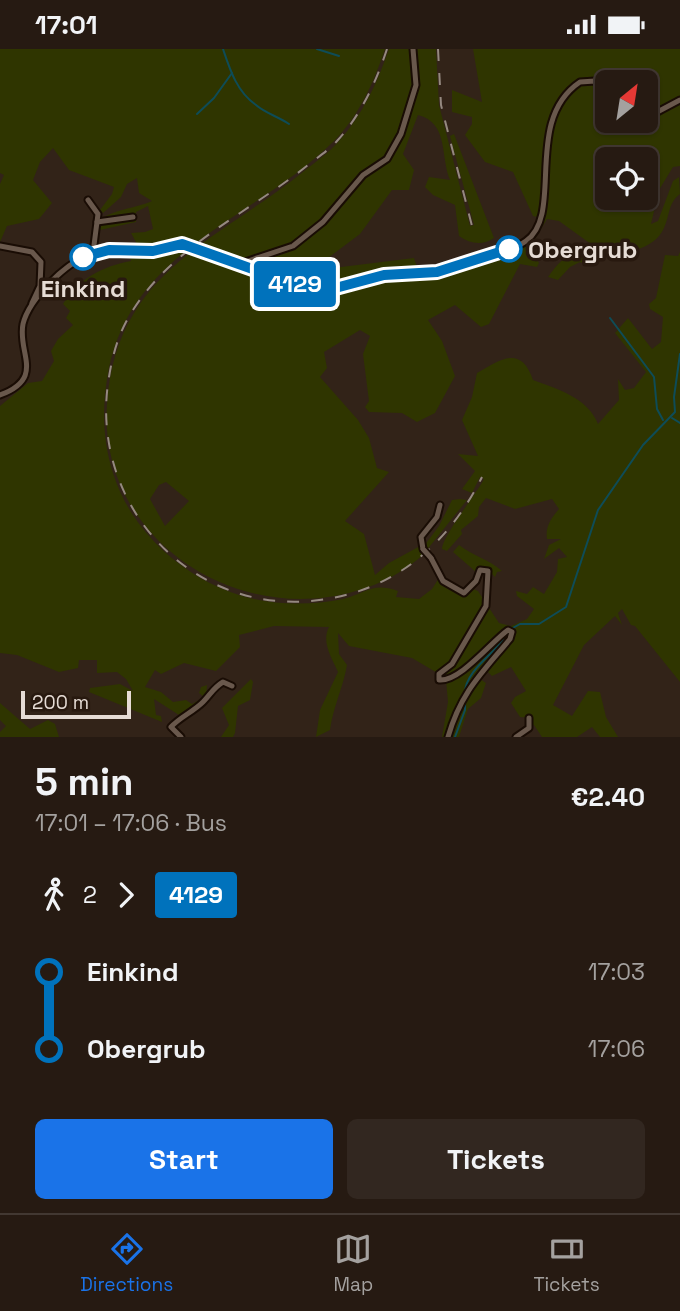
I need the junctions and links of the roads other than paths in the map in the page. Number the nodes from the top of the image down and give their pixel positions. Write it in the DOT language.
graph roads {
  1 [pos="413,49"];
  2 [pos="595,81"];
  3 [pos="680,100"];
  4 [pos="658,112"];
  5 [pos="88,200"];
  6 [pos="133,217"];
  7 [pos="97,222"];
  8 [pos="0,246"];
  9 [pos="93,253"];
  10 [pos="242,265"];
  11 [pos="32,306"];
  12 [pos="0,395"];
  13 [pos="440,505"];
  14 [pos="232,686"];
  15 [pos="529,718"];
  16 [pos="181,737"];
  17 [pos="448,737"];
  18 [pos="516,737"];
  1 -- 10 [label="street"];
  2 -- 10 [label="street"];
  3 -- 4 [label="street"];
  5 -- 7 [label="street"];
  6 -- 7 [label="street"];
  7 -- 9 [label="street"];
  8 -- 11 [label="street"];
  9 -- 10 [label="street"];
  9 -- 11 [label="street"];
  11 -- 12 [label="street"];
  13 -- 17 [label="street, bridge"];
  14 -- 16 [label="street"];
  15 -- 18 [label="street"];
}
